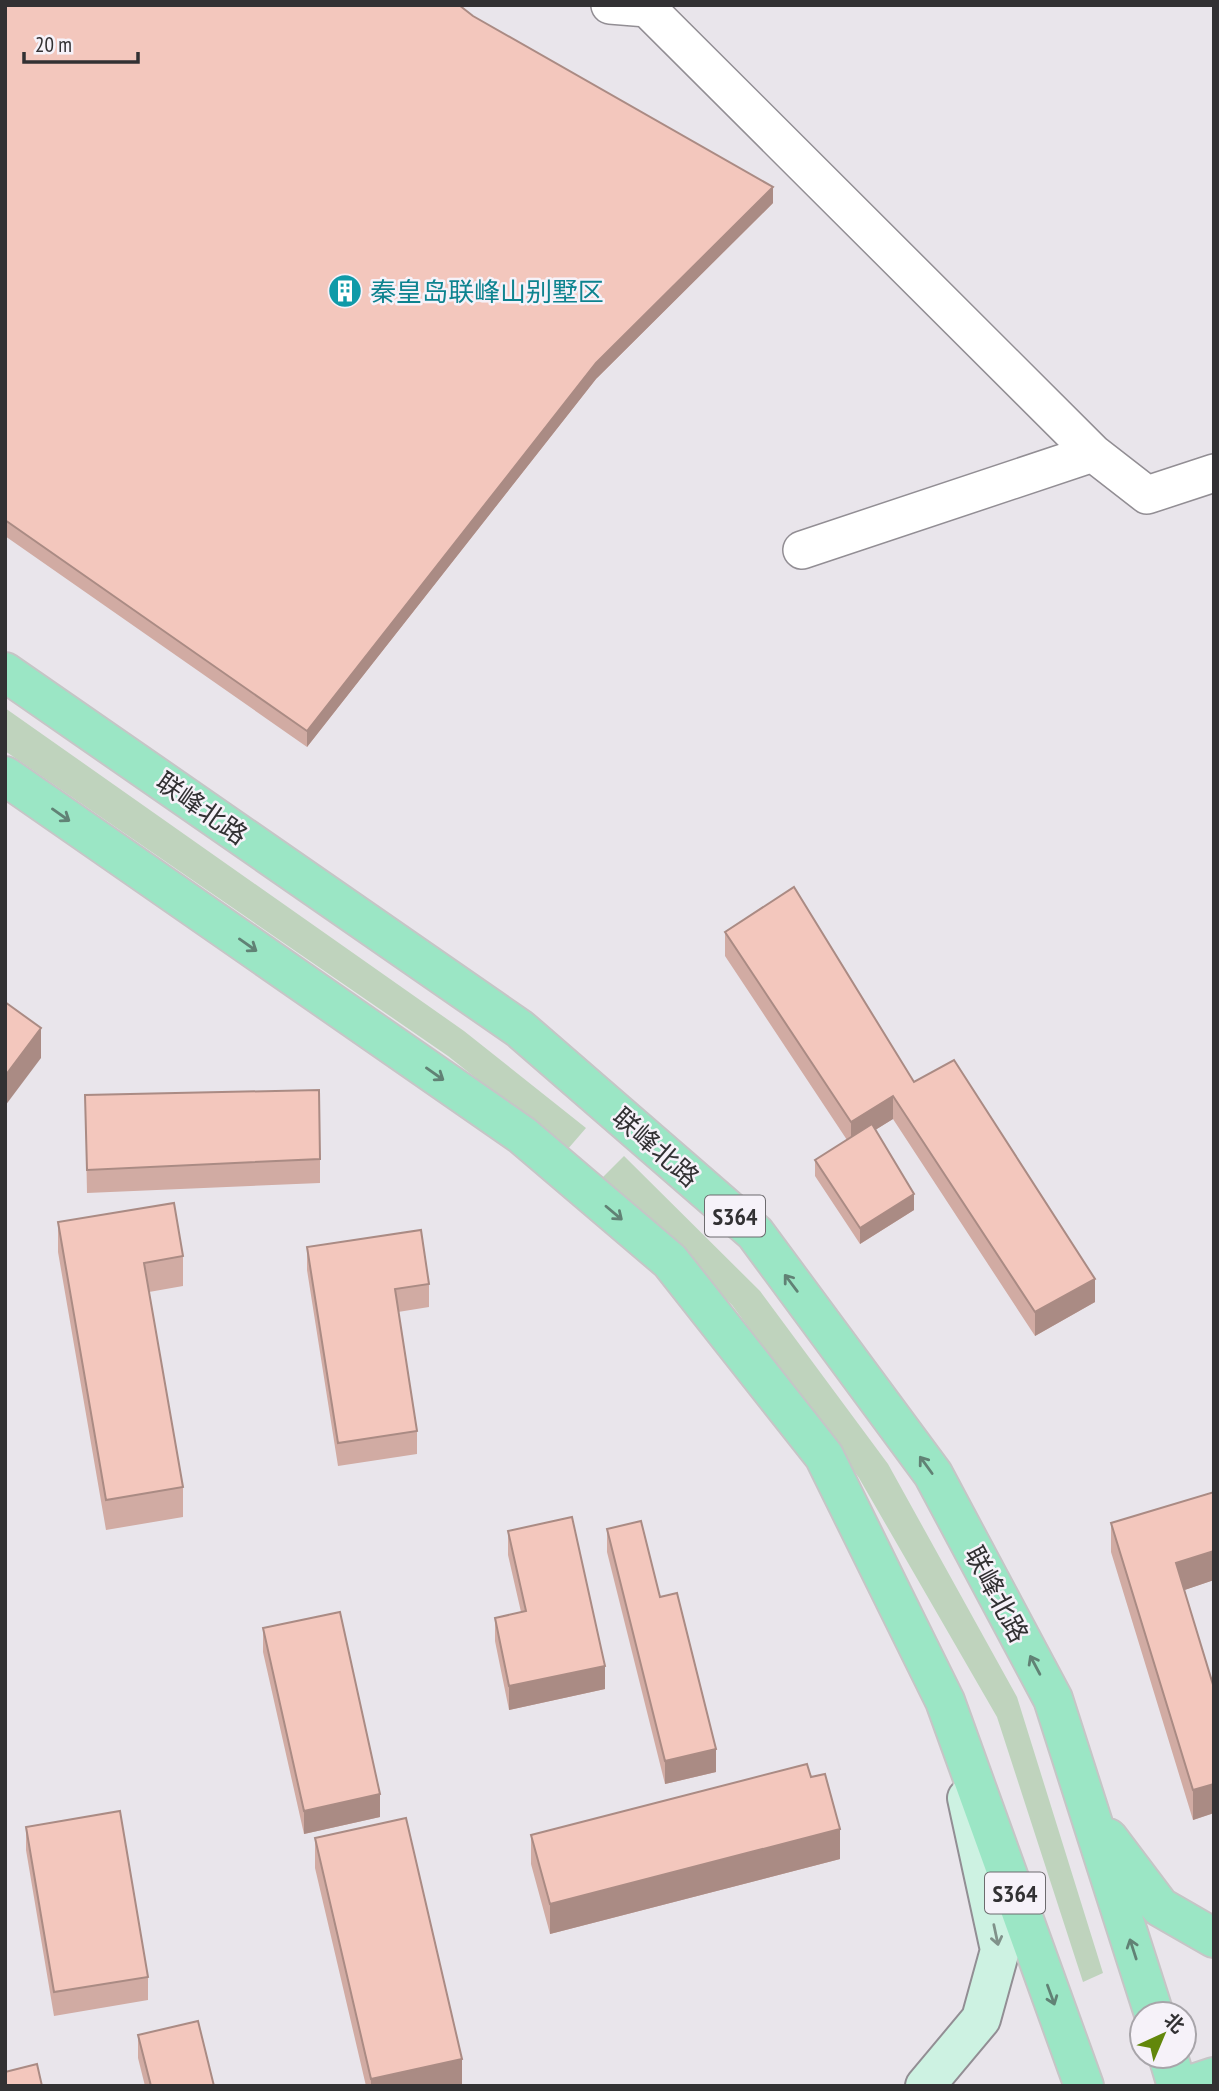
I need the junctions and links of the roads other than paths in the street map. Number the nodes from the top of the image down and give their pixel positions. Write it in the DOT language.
graph roads {
  1 [pos="610,5"];
  2 [pos="1093,453"];
  3 [pos="1214,472"];
  4 [pos="802,550"];
  5 [pos="5,671"];
  6 [pos="5,776"];
  7 [pos="1053,1699"];
  8 [pos="945,1701"];
  9 [pos="1214,1938"];
  10 [pos="1150,2000"];
  11 [pos="1214,2077"];
  12 [pos="1214,2084"];
  13 [pos="925,2086"];
  14 [pos="1084,2086"];
  15 [pos="1187,2086"];
  16 [pos="1198,2086"];
  1 -- 2 [label="street"];
  2 -- 3 [label="street"];
  2 -- 4 [label="street"];
  7 -- 5 [label="main road, 联峰北路 / S364, one-way"];
  6 -- 8 [label="main road, S364, one-way"];
  7 -- 9 [label="main road"];
  10 -- 7 [label="main road, 联峰北路 / S364, one-way"];
  8 -- 13 [label="main road, one-way"];
  8 -- 14 [label="main road, S364, one-way"];
  11 -- 15 [label="main road"];
  12 -- 16 [label="main road"];
}
